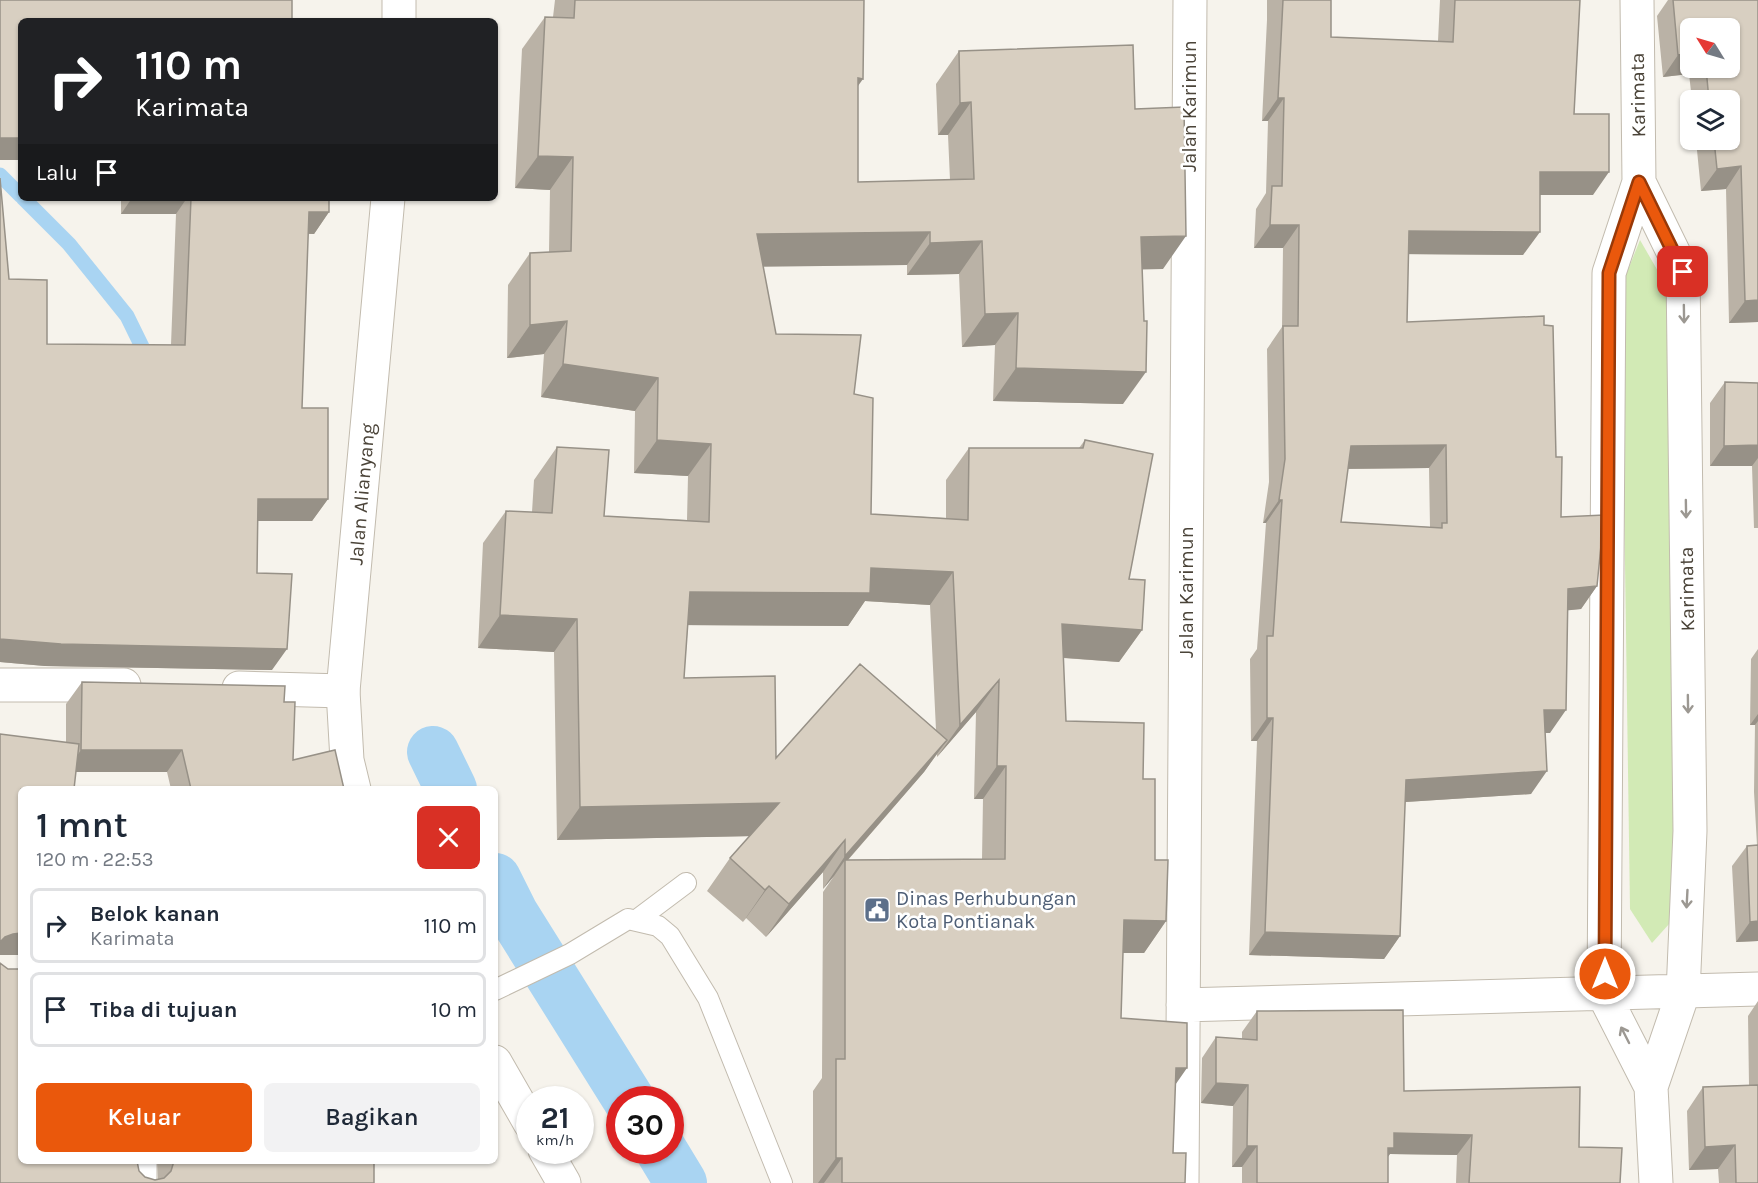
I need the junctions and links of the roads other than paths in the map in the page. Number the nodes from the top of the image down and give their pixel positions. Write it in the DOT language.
graph roads {
  1 [pos="399,0"];
  2 [pos="1190,0"];
  3 [pos="1637,0"];
  4 [pos="399,18"];
  5 [pos="1639,182"];
  6 [pos="388,201"];
  7 [pos="0,685"];
  8 [pos="155,686"];
  9 [pos="214,687"];
  10 [pos="343,690"];
  11 [pos="353,786"];
  12 [pos="686,883"];
  13 [pos="638,919"];
  14 [pos="498,989"];
  15 [pos="1758,989"];
  16 [pos="1683,993"];
  17 [pos="1604,995"];
  18 [pos="1183,1005"];
  19 [pos="498,1067"];
  20 [pos="1651,1087"];
  21 [pos="516,1099"];
  22 [pos="140,1164"];
  23 [pos="553,1164"];
  24 [pos="140,1183"];
  25 [pos="564,1183"];
  26 [pos="782,1183"];
  27 [pos="1182,1183"];
  28 [pos="1656,1183"];
  1 -- 4 [label="street"];
  2 -- 18 [label="street, Jalan Karimun"];
  3 -- 5 [label="street, Karimata"];
  5 -- 16 [label="street, Karimata, one-way"];
  5 -- 17 [label="street"];
  6 -- 10 [label="street, Jalan Alianyang"];
  7 -- 8 [label="street"];
  9 -- 10 [label="street"];
  10 -- 11 [label="street, Jalan Alianyang"];
  12 -- 13 [label="lane"];
  13 -- 14 [label="lane"];
  13 -- 26 [label="lane"];
  15 -- 16 [label="street"];
  16 -- 17 [label="street"];
  16 -- 20 [label="street, Karimata"];
  17 -- 18 [label="street"];
  20 -- 17 [label="street, one-way"];
  18 -- 27 [label="street, Jalan Karimun"];
  19 -- 21 [label="street"];
  20 -- 28 [label="street, Karimata"];
  22 -- 24 [label="street"];
  23 -- 25 [label="street"];
}
